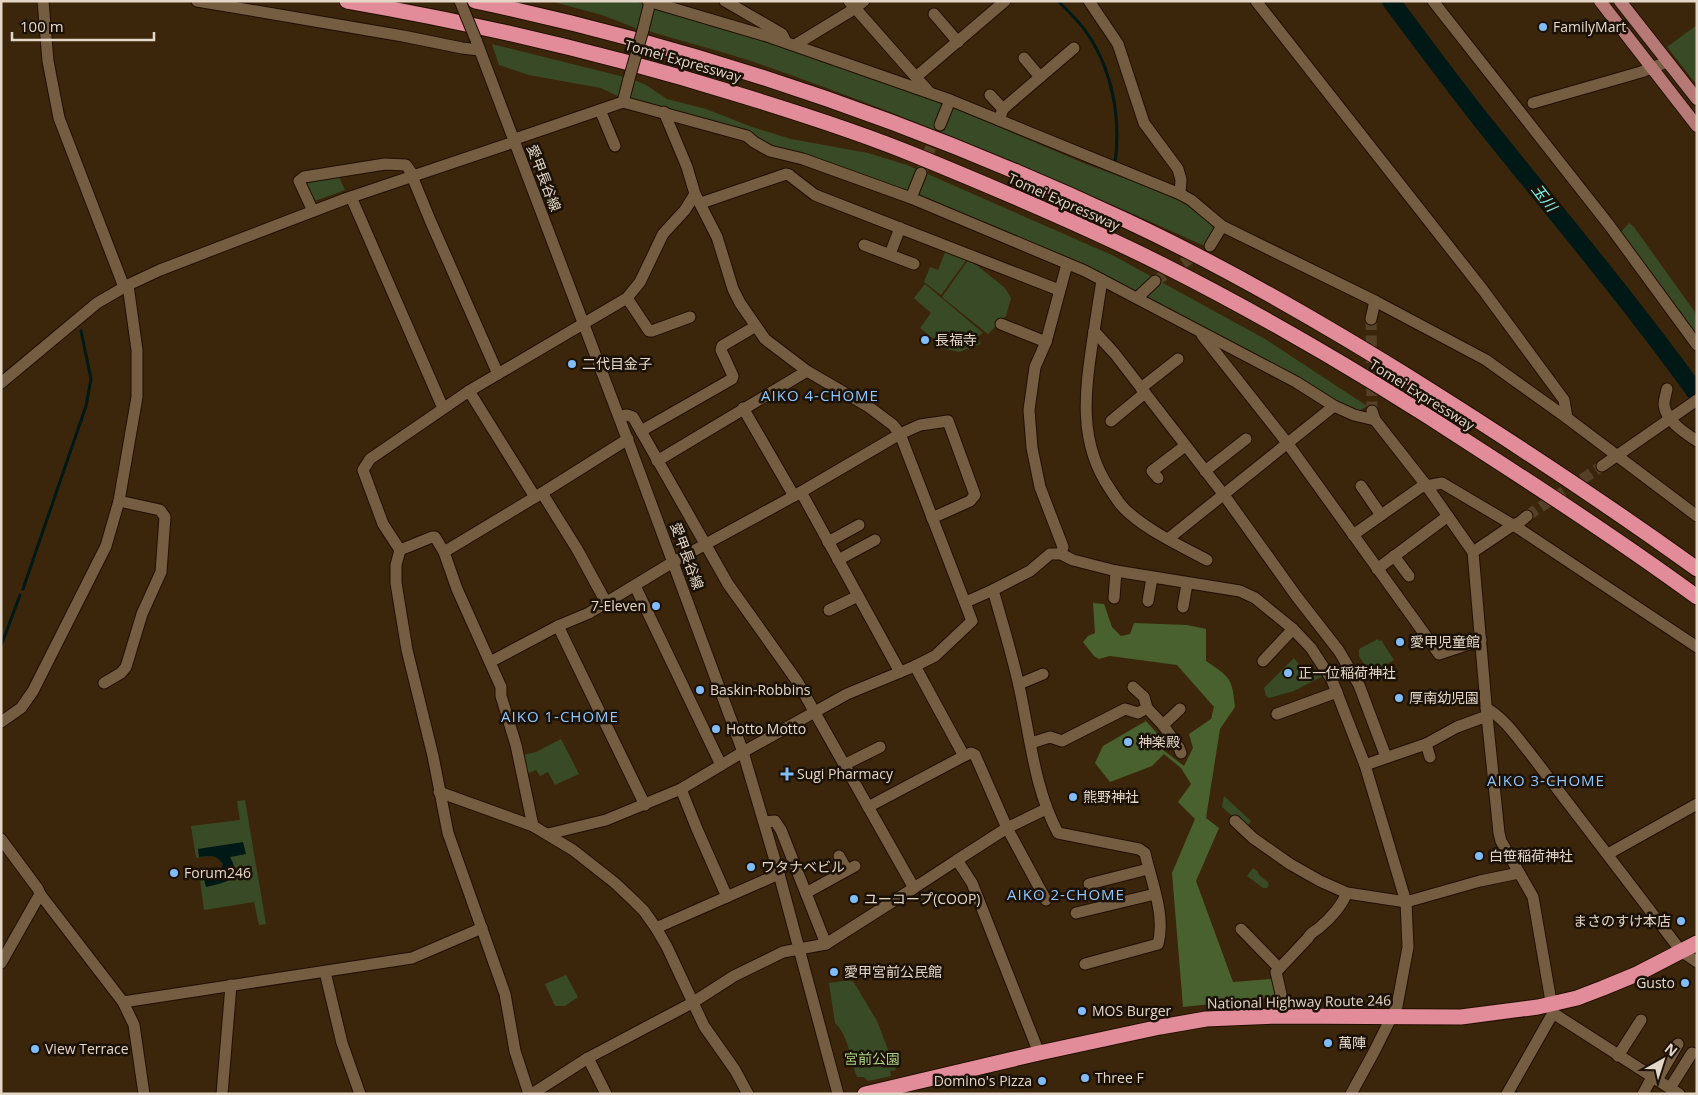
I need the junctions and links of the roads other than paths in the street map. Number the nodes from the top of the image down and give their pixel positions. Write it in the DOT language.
graph roads {
  1 [pos="43,1"];
  2 [pos="197,1"];
  3 [pos="347,1"];
  4 [pos="460,1"];
  5 [pos="475,1"];
  6 [pos="649,1"];
  7 [pos="725,1"];
  8 [pos="864,1"];
  9 [pos="1005,1"];
  10 [pos="1089,1"];
  11 [pos="1256,1"];
  12 [pos="1433,1"];
  13 [pos="1600,1"];
  14 [pos="1620,1"];
  15 [pos="852,5"];
  16 [pos="940,16"];
  17 [pos="958,42"];
  18 [pos="791,44"];
  19 [pos="478,45"];
  20 [pos="1074,48"];
  21 [pos="1024,58"];
  22 [pos="1667,62"];
  23 [pos="1652,69"];
  24 [pos="916,77"];
  25 [pos="1040,77"];
  26 [pos="930,93"];
  27 [pos="990,95"];
  28 [pos="1697,99"];
  29 [pos="950,100"];
  30 [pos="623,102"];
  31 [pos="1534,103"];
  32 [pos="600,110"];
  33 [pos="664,112"];
  34 [pos="1001,114"];
  35 [pos="940,125"];
  36 [pos="1697,126"];
  37 [pos="514,142"];
  38 [pos="615,146"];
  39 [pos="794,156"];
  40 [pos="921,173"];
  41 [pos="412,175"];
  42 [pos="789,175"];
  43 [pos="1180,194"];
  44 [pos="351,197"];
  45 [pos="698,198"];
  46 [pos="910,198"];
  47 [pos="313,211"];
  48 [pos="1222,226"];
  49 [pos="900,228"];
  50 [pos="864,244"];
  51 [pos="1210,246"];
  52 [pos="890,254"];
  53 [pos="914,264"];
  54 [pos="1067,264"];
  55 [pos="1102,280"];
  56 [pos="1155,281"];
  57 [pos="126,286"];
  58 [pos="1059,290"];
  59 [pos="627,298"];
  60 [pos="1137,298"];
  61 [pos="1375,300"];
  62 [pos="1371,319"];
  63 [pos="687,321"];
  64 [pos="583,324"];
  65 [pos="1001,324"];
  66 [pos="756,326"];
  67 [pos="1094,331"];
  68 [pos="1199,331"];
  69 [pos="1046,342"];
  70 [pos="1697,345"];
  71 [pos="1178,359"];
  72 [pos="807,371"];
  73 [pos="498,374"];
  74 [pos="1,383"];
  75 [pos="1667,389"];
  76 [pos="1143,391"];
  77 [pos="469,392"];
  78 [pos="1697,400"];
  79 [pos="1334,406"];
  80 [pos="443,408"];
  81 [pos="743,408"];
  82 [pos="619,416"];
  83 [pos="1673,417"];
  84 [pos="1567,418"];
  85 [pos="1111,421"];
  86 [pos="641,431"];
  87 [pos="900,434"];
  88 [pos="628,439"];
  89 [pos="1246,439"];
  90 [pos="1697,441"];
  91 [pos="1288,444"];
  92 [pos="1185,446"];
  93 [pos="1616,456"];
  94 [pos="657,460"];
  95 [pos="1602,466"];
  96 [pos="1153,471"];
  97 [pos="1205,471"];
  98 [pos="1426,485"];
  99 [pos="1361,486"];
  100 [pos="797,494"];
  101 [pos="539,495"];
  102 [pos="1224,495"];
  103 [pos="119,501"];
  104 [pos="1381,515"];
  105 [pos="1448,516"];
  106 [pos="1527,516"];
  107 [pos="1697,516"];
  108 [pos="932,518"];
  109 [pos="855,525"];
  110 [pos="1513,525"];
  111 [pos="1353,535"];
  112 [pos="1168,539"];
  113 [pos="828,542"];
  114 [pos="869,542"];
  115 [pos="706,544"];
  116 [pos="400,550"];
  117 [pos="444,552"];
  118 [pos="1473,552"];
  119 [pos="1061,554"];
  120 [pos="1394,556"];
  121 [pos="838,560"];
  122 [pos="1207,560"];
  123 [pos="673,562"];
  124 [pos="1377,569"];
  125 [pos="1697,570"];
  126 [pos="1116,571"];
  127 [pos="1410,576"];
  128 [pos="1152,578"];
  129 [pos="1187,584"];
  130 [pos="635,586"];
  131 [pos="994,590"];
  132 [pos="858,596"];
  133 [pos="1697,597"];
  134 [pos="1114,598"];
  135 [pos="1148,601"];
  136 [pos="966,602"];
  137 [pos="607,604"];
  138 [pos="1183,607"];
  139 [pos="828,610"];
  140 [pos="558,626"];
  141 [pos="1293,629"];
  142 [pos="1481,640"];
  143 [pos="1697,647"];
  144 [pos="1263,661"];
  145 [pos="490,662"];
  146 [pos="915,666"];
  147 [pos="1350,670"];
  148 [pos="900,672"];
  149 [pos="1043,674"];
  150 [pos="1332,680"];
  151 [pos="104,683"];
  152 [pos="1019,684"];
  153 [pos="1133,687"];
  154 [pos="1338,692"];
  155 [pos="1147,708"];
  156 [pos="1180,709"];
  157 [pos="814,712"];
  158 [pos="1486,712"];
  159 [pos="1277,714"];
  160 [pos="1,722"];
  161 [pos="1163,725"];
  162 [pos="1031,743"];
  163 [pos="1426,744"];
  164 [pos="880,747"];
  165 [pos="743,752"];
  166 [pos="1181,753"];
  167 [pos="964,756"];
  168 [pos="1386,757"];
  169 [pos="1430,757"];
  170 [pos="1365,764"];
  171 [pos="720,765"];
  172 [pos="844,765"];
  173 [pos="681,789"];
  174 [pos="439,792"];
  175 [pos="1697,804"];
  176 [pos="645,805"];
  177 [pos="868,807"];
  178 [pos="1046,809"];
  179 [pos="1235,821"];
  180 [pos="764,822"];
  181 [pos="534,826"];
  182 [pos="1007,828"];
  183 [pos="548,834"];
  184 [pos="1,839"];
  185 [pos="1608,854"];
  186 [pos="839,856"];
  187 [pos="957,860"];
  188 [pos="1148,869"];
  189 [pos="1518,873"];
  190 [pos="779,874"];
  191 [pos="1089,884"];
  192 [pos="914,888"];
  193 [pos="806,893"];
  194 [pos="1347,893"];
  195 [pos="40,894"];
  196 [pos="1155,894"];
  197 [pos="727,897"];
  198 [pos="1046,900"];
  199 [pos="1406,902"];
  200 [pos="1076,913"];
  201 [pos="482,928"];
  202 [pos="656,928"];
  203 [pos="1242,934"];
  204 [pos="1697,942"];
  205 [pos="826,944"];
  206 [pos="799,948"];
  207 [pos="1681,951"];
  208 [pos="1697,962"];
  209 [pos="1,963"];
  210 [pos="1085,964"];
  211 [pos="1279,968"];
  212 [pos="325,972"];
  213 [pos="231,985"];
  214 [pos="123,1002"];
  215 [pos="692,1003"];
  216 [pos="1552,1009"];
  217 [pos="1286,1016"];
  218 [pos="1392,1016"];
  219 [pos="1641,1020"];
  220 [pos="1678,1044"];
  221 [pos="1039,1053"];
  222 [pos="1692,1053"];
  223 [pos="1618,1056"];
  224 [pos="588,1058"];
  225 [pos="1654,1078"];
  226 [pos="1675,1091"];
  227 [pos="144,1094"];
  228 [pos="222,1094"];
  229 [pos="360,1094"];
  230 [pos="531,1094"];
  231 [pos="606,1094"];
  232 [pos="748,1094"];
  233 [pos="838,1094"];
  234 [pos="865,1094"];
  235 [pos="1351,1094"];
  236 [pos="1507,1094"];
  237 [pos="1643,1094"];
  1 -- 57 [label="street"];
  2 -- 19 [label="street"];
  3 -- 133 [label="highway, Tomei Expressway"];
  4 -- 19 [label="street, 愛甲長谷線, bridge"];
  5 -- 125 [label="highway, Tomei Expressway"];
  6 -- 18 [label="street"];
  6 -- 30 [label="street, bridge"];
  7 -- 18 [label="street"];
  8 -- 15 [label="street"];
  9 -- 17 [label="street"];
  10 -- 43 [label="street"];
  11 -- 84 [label="street"];
  12 -- 70 [label="street"];
  13 -- 23 [label="main road"];
  14 -- 22 [label="main road"];
  15 -- 18 [label="street"];
  15 -- 24 [label="street"];
  16 -- 17 [label="street"];
  17 -- 24 [label="street"];
  18 -- 26 [label="street"];
  19 -- 37 [label="street, 愛甲長谷線"];
  20 -- 25 [label="street"];
  21 -- 25 [label="street"];
  22 -- 23 [label="street"];
  22 -- 28 [label="main road"];
  23 -- 31 [label="street"];
  23 -- 36 [label="main road"];
  24 -- 26 [label="street"];
  25 -- 34 [label="street"];
  26 -- 29 [label="street"];
  27 -- 34 [label="street"];
  29 -- 34 [label="street"];
  29 -- 35 [label="street"];
  30 -- 32 [label="street"];
  30 -- 33 [label="street"];
  32 -- 37 [label="street"];
  32 -- 38 [label="street"];
  33 -- 39 [label="street"];
  33 -- 45 [label="street"];
  34 -- 43 [label="street"];
  37 -- 41 [label="street"];
  37 -- 64 [label="street, 愛甲長谷線"];
  39 -- 42 [label="street"];
  39 -- 46 [label="street"];
  40 -- 46 [label="street"];
  41 -- 44 [label="street"];
  41 -- 47 [label="street"];
  41 -- 73 [label="street"];
  42 -- 45 [label="street"];
  42 -- 49 [label="street"];
  43 -- 48 [label="street"];
  44 -- 47 [label="street"];
  44 -- 80 [label="street"];
  45 -- 59 [label="street"];
  45 -- 66 [label="street"];
  46 -- 54 [label="street"];
  47 -- 57 [label="street"];
  48 -- 51 [label="street"];
  48 -- 61 [label="street"];
  49 -- 52 [label="street"];
  49 -- 58 [label="street"];
  50 -- 52 [label="street"];
  52 -- 53 [label="street"];
  54 -- 55 [label="street"];
  54 -- 58 [label="street"];
  55 -- 60 [label="street"];
  55 -- 67 [label="street"];
  56 -- 60 [label="street"];
  57 -- 74 [label="street"];
  57 -- 103 [label="street"];
  58 -- 69 [label="street"];
  59 -- 63 [label="street"];
  59 -- 64 [label="street"];
  60 -- 68 [label="street"];
  61 -- 62 [label="street"];
  61 -- 84 [label="street"];
  64 -- 73 [label="street"];
  64 -- 82 [label="street, 愛甲長谷線"];
  65 -- 69 [label="street"];
  66 -- 72 [label="street"];
  66 -- 86 [label="street"];
  67 -- 76 [label="street"];
  67 -- 112 [label="street"];
  68 -- 79 [label="street"];
  68 -- 91 [label="street"];
  69 -- 119 [label="street"];
  71 -- 76 [label="street"];
  72 -- 81 [label="street"];
  72 -- 87 [label="street"];
  73 -- 77 [label="street"];
  75 -- 83 [label="street"];
  76 -- 85 [label="street"];
  76 -- 92 [label="street"];
  77 -- 80 [label="street"];
  77 -- 101 [label="street"];
  78 -- 83 [label="street"];
  79 -- 91 [label="street"];
  79 -- 98 [label="street"];
  80 -- 116 [label="street"];
  81 -- 94 [label="street"];
  81 -- 100 [label="street"];
  82 -- 86 [label="street"];
  82 -- 88 [label="street, 愛甲長谷線"];
  83 -- 90 [label="street"];
  83 -- 93 [label="street"];
  84 -- 93 [label="street"];
  86 -- 94 [label="street"];
  87 -- 100 [label="street"];
  87 -- 108 [label="street"];
  87 -- 108 [label="street"];
  88 -- 101 [label="street"];
  88 -- 123 [label="street, 愛甲長谷線"];
  89 -- 97 [label="street"];
  91 -- 102 [label="street"];
  91 -- 111 [label="street"];
  92 -- 96 [label="street"];
  92 -- 97 [label="street"];
  93 -- 95 [label="street"];
  93 -- 107 [label="street"];
  94 -- 115 [label="street"];
  97 -- 102 [label="street"];
  98 -- 104 [label="street"];
  98 -- 105 [label="street"];
  98 -- 110 [label="street"];
  99 -- 104 [label="street"];
  100 -- 113 [label="street"];
  100 -- 115 [label="street"];
  101 -- 117 [label="street"];
  101 -- 137 [label="street"];
  102 -- 112 [label="street"];
  102 -- 147 [label="street"];
  103 -- 151 [label="street"];
  103 -- 160 [label="street"];
  104 -- 111 [label="street"];
  105 -- 118 [label="street"];
  105 -- 120 [label="street"];
  106 -- 110 [label="street"];
  108 -- 136 [label="street"];
  109 -- 113 [label="street"];
  110 -- 118 [label="street"];
  110 -- 143 [label="street"];
  111 -- 124 [label="street"];
  112 -- 122 [label="street"];
  113 -- 121 [label="street"];
  114 -- 121 [label="street"];
  115 -- 123 [label="street"];
  115 -- 157 [label="street"];
  116 -- 117 [label="street"];
  116 -- 174 [label="street"];
  117 -- 145 [label="street"];
  118 -- 142 [label="street"];
  119 -- 126 [label="street"];
  119 -- 131 [label="street"];
  120 -- 124 [label="street"];
  120 -- 127 [label="street"];
  121 -- 132 [label="street"];
  123 -- 130 [label="street"];
  123 -- 165 [label="street, 愛甲長谷線"];
  124 -- 142 [label="street"];
  126 -- 128 [label="street"];
  126 -- 134 [label="street"];
  128 -- 129 [label="street"];
  128 -- 135 [label="street"];
  129 -- 138 [label="street"];
  129 -- 141 [label="street"];
  130 -- 137 [label="street"];
  130 -- 171 [label="street"];
  131 -- 136 [label="street"];
  131 -- 152 [label="street"];
  132 -- 139 [label="street"];
  132 -- 148 [label="street"];
  136 -- 146 [label="street"];
  137 -- 140 [label="street"];
  140 -- 145 [label="street"];
  140 -- 176 [label="street"];
  141 -- 144 [label="street"];
  141 -- 150 [label="street"];
  142 -- 158 [label="street"];
  145 -- 181 [label="street"];
  146 -- 148 [label="street"];
  146 -- 167 [label="street"];
  147 -- 150 [label="street"];
  147 -- 168 [label="street"];
  148 -- 157 [label="street"];
  149 -- 152 [label="street"];
  150 -- 154 [label="street"];
  152 -- 162 [label="street"];
  153 -- 155 [label="street"];
  154 -- 159 [label="street"];
  154 -- 170 [label="street"];
  155 -- 161 [label="street"];
  155 -- 162 [label="street"];
  156 -- 161 [label="street"];
  157 -- 165 [label="street"];
  157 -- 172 [label="street"];
  158 -- 163 [label="street"];
  158 -- 185 [label="street"];
  158 -- 189 [label="street"];
  161 -- 166 [label="street"];
  162 -- 178 [label="street"];
  163 -- 168 [label="street"];
  163 -- 169 [label="street"];
  164 -- 172 [label="street"];
  165 -- 171 [label="street"];
  165 -- 180 [label="street, 愛甲長谷線"];
  167 -- 177 [label="street"];
  167 -- 182 [label="street"];
  168 -- 170 [label="street"];
  170 -- 199 [label="street"];
  171 -- 173 [label="street"];
  172 -- 177 [label="street"];
  173 -- 176 [label="street"];
  173 -- 197 [label="street"];
  174 -- 181 [label="street"];
  174 -- 201 [label="street"];
  175 -- 185 [label="street"];
  176 -- 183 [label="street"];
  177 -- 192 [label="street"];
  178 -- 182 [label="street"];
  178 -- 188 [label="street"];
  179 -- 194 [label="street"];
  180 -- 190 [label="street, 愛甲長谷線"];
  180 -- 193 [label="street"];
  181 -- 183 [label="street"];
  182 -- 187 [label="street"];
  182 -- 198 [label="street"];
  183 -- 202 [label="street"];
  184 -- 195 [label="street"];
  185 -- 207 [label="street"];
  186 -- 193 [label="street"];
  187 -- 192 [label="street"];
  187 -- 221 [label="street"];
  188 -- 191 [label="street"];
  188 -- 196 [label="street"];
  189 -- 199 [label="street"];
  189 -- 216 [label="street"];
  190 -- 197 [label="street"];
  190 -- 206 [label="street, 愛甲長谷線"];
  192 -- 205 [label="street"];
  193 -- 205 [label="street"];
  194 -- 199 [label="street"];
  194 -- 211 [label="street"];
  195 -- 209 [label="street"];
  195 -- 214 [label="street"];
  196 -- 200 [label="street"];
  196 -- 210 [label="street"];
  197 -- 202 [label="street"];
  199 -- 218 [label="street"];
  201 -- 212 [label="street"];
  201 -- 230 [label="street"];
  202 -- 215 [label="street"];
  203 -- 211 [label="street"];
  204 -- 207 [label="highway, National Highway Route 246"];
  205 -- 206 [label="street"];
  206 -- 215 [label="street"];
  206 -- 233 [label="street, 愛甲長谷線"];
  207 -- 208 [label="street"];
  207 -- 216 [label="highway, National Highway Route 246"];
  211 -- 217 [label="street"];
  212 -- 213 [label="street"];
  212 -- 229 [label="street"];
  213 -- 214 [label="street"];
  213 -- 228 [label="street"];
  214 -- 227 [label="street"];
  215 -- 224 [label="street"];
  215 -- 232 [label="street"];
  216 -- 218 [label="highway, National Highway Route 246"];
  216 -- 223 [label="street"];
  216 -- 236 [label="street"];
  217 -- 218 [label="highway, National Highway Route 246"];
  217 -- 221 [label="highway, National Highway Route 246"];
  218 -- 235 [label="street"];
  219 -- 223 [label="street"];
  220 -- 225 [label="street"];
  221 -- 234 [label="highway, National Highway Route 246"];
  222 -- 226 [label="street"];
  223 -- 225 [label="street"];
  224 -- 230 [label="street"];
  224 -- 231 [label="street"];
  225 -- 226 [label="street"];
  225 -- 237 [label="street"];
}
